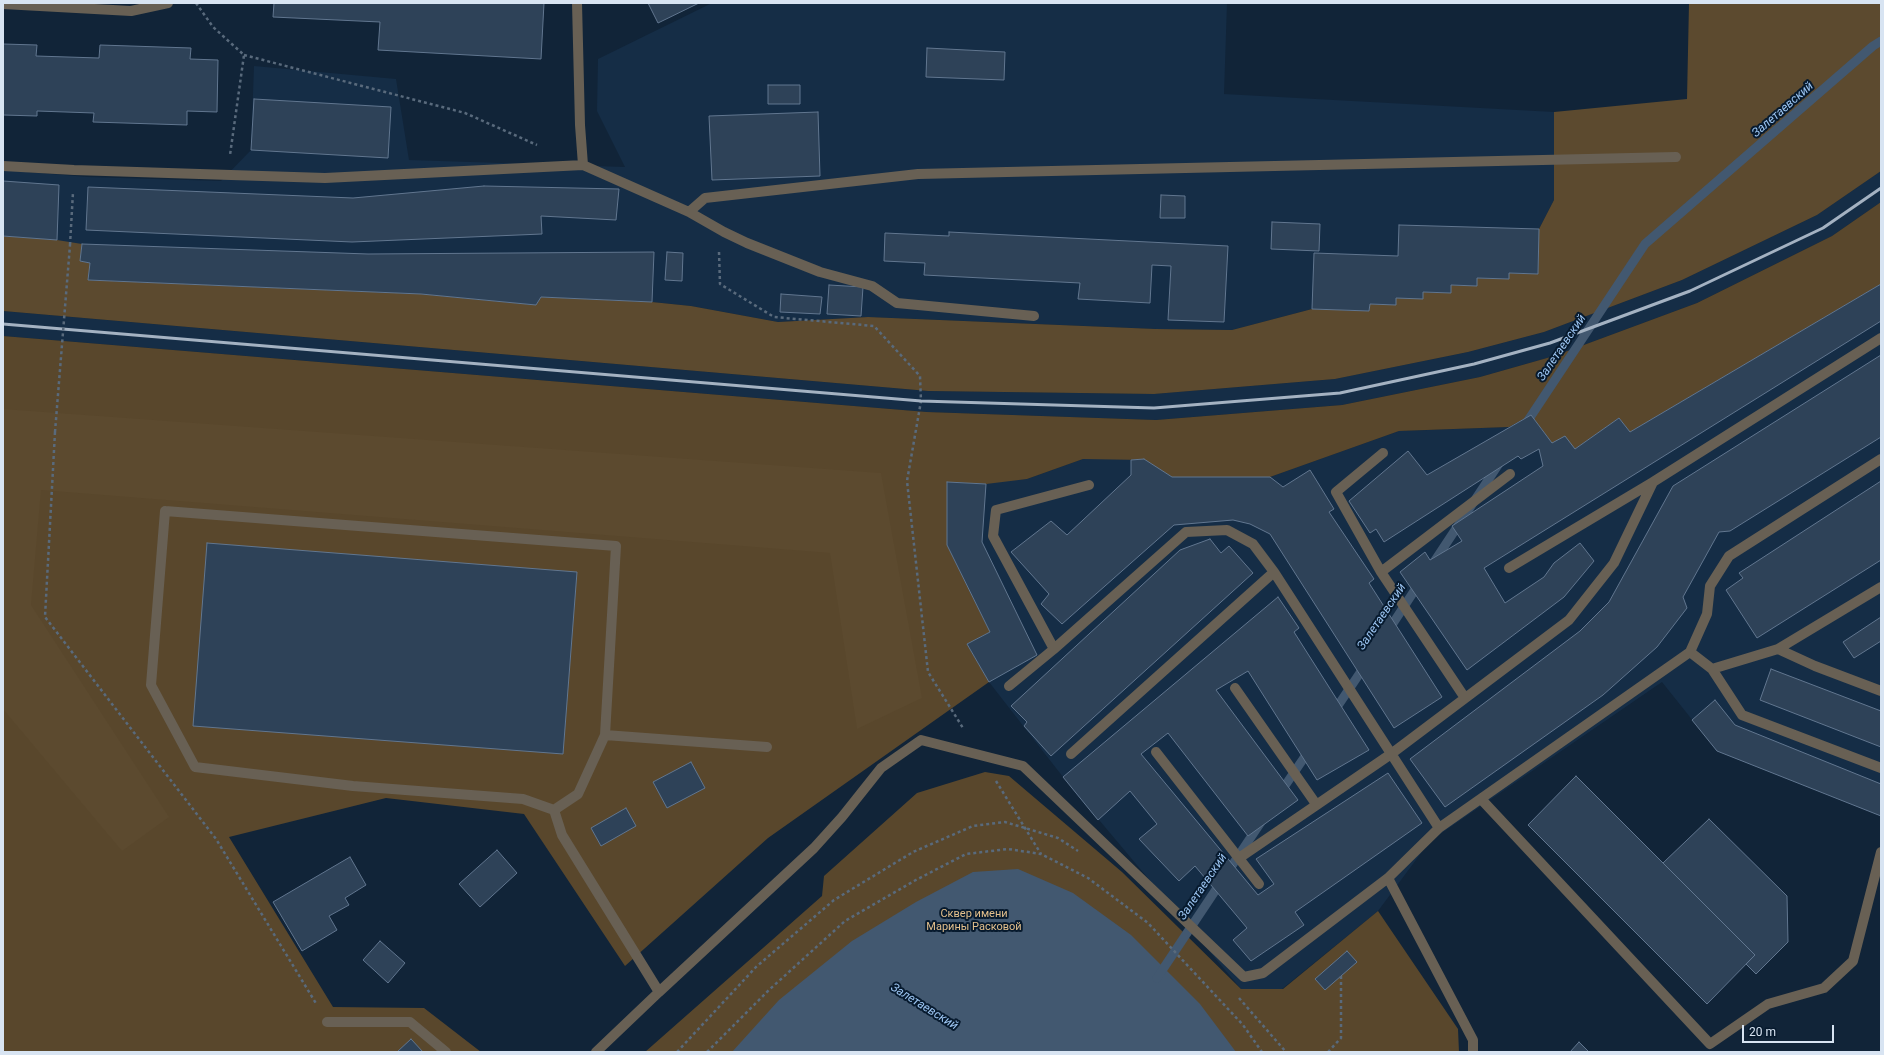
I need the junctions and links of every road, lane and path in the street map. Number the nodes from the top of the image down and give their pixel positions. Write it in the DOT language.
graph roads {
  1 [pos="168,3"];
  2 [pos="196,3"];
  3 [pos="577,3"];
  4 [pos="3,4"];
  5 [pos="244,55"];
  6 [pos="541,146"];
  7 [pos="1676,157"];
  8 [pos="583,165"];
  9 [pos="3,166"];
  10 [pos="74,170"];
  11 [pos="225,175"];
  12 [pos="690,212"];
  13 [pos="724,232"];
  14 [pos="1034,316"];
  15 [pos="1881,338"];
  16 [pos="55,432"];
  17 [pos="1383,453"];
  18 [pos="1881,459"];
  19 [pos="1510,474"];
  20 [pos="1653,482"];
  21 [pos="1089,485"];
  22 [pos="1509,568"];
  23 [pos="1274,572"];
  24 [pos="1381,572"];
  25 [pos="1881,587"];
  26 [pos="1054,649"];
  27 [pos="1778,649"];
  28 [pos="1690,652"];
  29 [pos="1712,669"];
  30 [pos="1010,686"];
  31 [pos="1235,688"];
  32 [pos="1881,691"];
  33 [pos="1465,698"];
  34 [pos="605,735"];
  35 [pos="767,746"];
  36 [pos="1156,752"];
  37 [pos="1071,754"];
  38 [pos="1391,754"];
  39 [pos="979,755"];
  40 [pos="1881,768"];
  41 [pos="1481,799"];
  42 [pos="1316,804"];
  43 [pos="554,810"];
  44 [pos="1024,828"];
  45 [pos="1439,828"];
  46 [pos="1881,852"];
  47 [pos="1083,853"];
  48 [pos="1041,854"];
  49 [pos="1239,858"];
  50 [pos="1388,878"];
  51 [pos="1259,884"];
  52 [pos="1341,976"];
  53 [pos="659,992"];
  54 [pos="1238,996"];
  55 [pos="327,1022"];
  56 [pos="446,1052"];
  57 [pos="596,1052"];
  58 [pos="677,1052"];
  59 [pos="708,1052"];
  60 [pos="1262,1052"];
  61 [pos="1286,1052"];
  62 [pos="1328,1052"];
  63 [pos="1473,1052"];
  1 -- 4 [label="street"];
  2 -- 5 [label="path"];
  3 -- 8 [label="street"];
  5 -- 6 [label="path"];
  5 -- 11 [label="path"];
  7 -- 12 [label="street"];
  8 -- 11 [label="street"];
  8 -- 12 [label="street"];
  9 -- 10 [label="street"];
  10 -- 11 [label="street"];
  10 -- 16 [label="path, bridge"];
  12 -- 13 [label="street"];
  13 -- 14 [label="street"];
  13 -- 39 [label="path"];
  15 -- 20 [label="street"];
  17 -- 24 [label="street"];
  18 -- 28 [label="street"];
  19 -- 24 [label="street"];
  20 -- 22 [label="street"];
  20 -- 33 [label="street"];
  21 -- 26 [label="street"];
  23 -- 26 [label="street"];
  23 -- 37 [label="street"];
  23 -- 38 [label="street"];
  24 -- 33 [label="street"];
  25 -- 27 [label="street"];
  26 -- 30 [label="street"];
  27 -- 29 [label="street"];
  27 -- 32 [label="street"];
  28 -- 29 [label="street"];
  28 -- 41 [label="street"];
  29 -- 40 [label="street"];
  31 -- 42 [label="street"];
  33 -- 38 [label="street"];
  34 -- 35 [label="street"];
  34 -- 43 [label="street"];
  34 -- 43 [label="street"];
  36 -- 49 [label="street"];
  38 -- 42 [label="street"];
  38 -- 45 [label="street"];
  39 -- 44 [label="path"];
  39 -- 50 [label="street"];
  39 -- 53 [label="street"];
  41 -- 45 [label="street"];
  41 -- 46 [label="street"];
  42 -- 49 [label="street"];
  43 -- 53 [label="street"];
  44 -- 47 [label="path"];
  44 -- 48 [label="path"];
  44 -- 58 [label="path"];
  45 -- 50 [label="street"];
  48 -- 59 [label="path"];
  48 -- 60 [label="path"];
  49 -- 51 [label="street"];
  50 -- 63 [label="street"];
  52 -- 62 [label="path"];
  53 -- 57 [label="street"];
  54 -- 61 [label="path"];
  55 -- 56 [label="street"];
}
